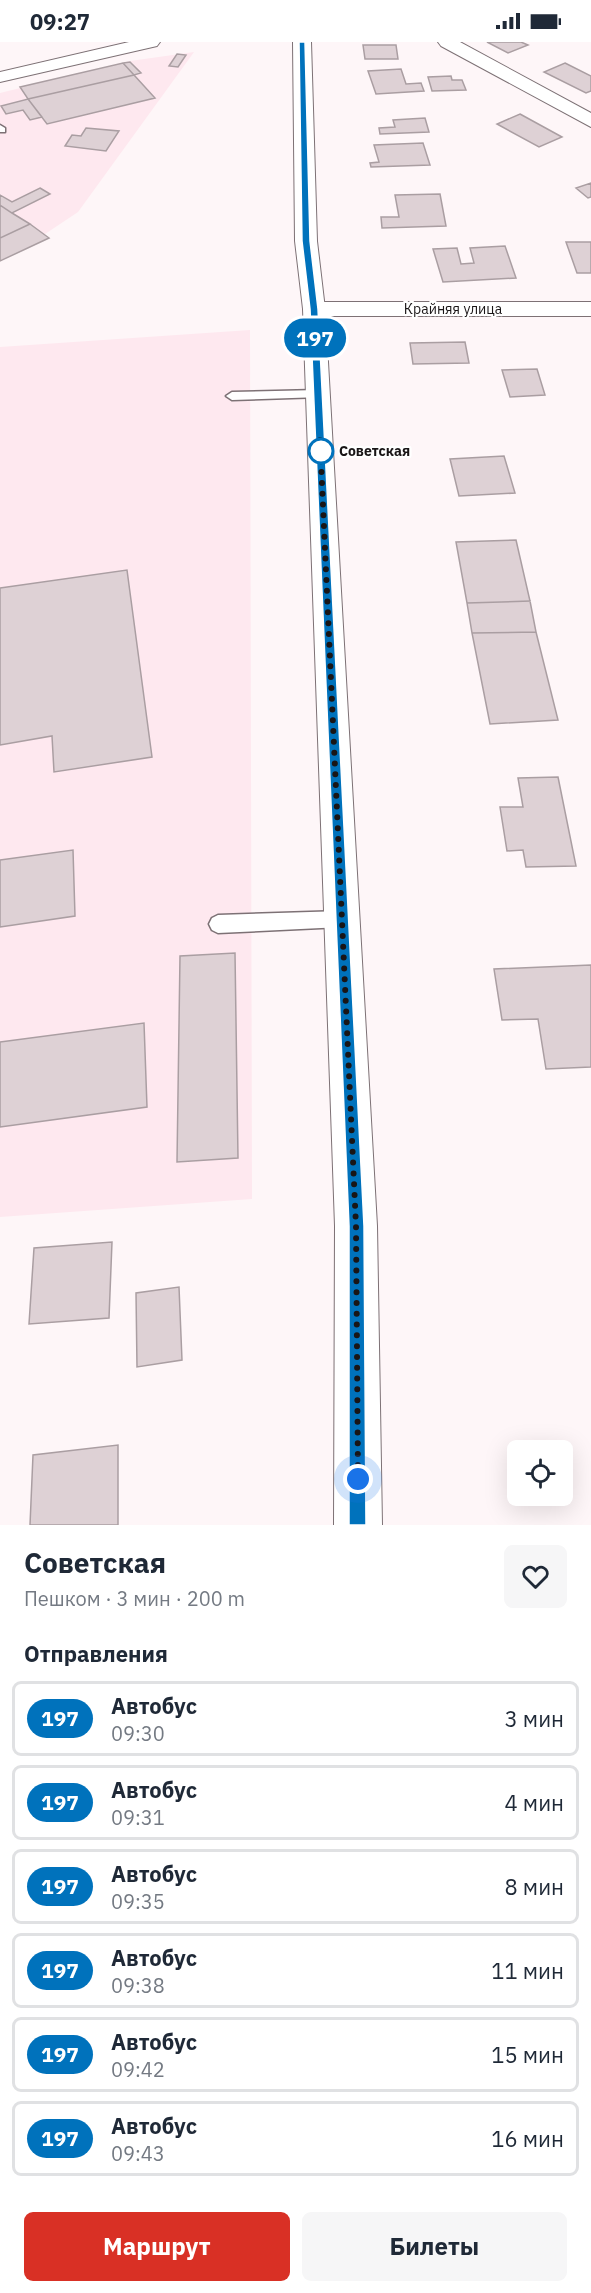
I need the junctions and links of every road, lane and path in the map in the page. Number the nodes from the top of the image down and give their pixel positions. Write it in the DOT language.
graph roads {
  1 [pos="152,42"];
  2 [pos="302,42"];
  3 [pos="447,42"];
  4 [pos="0,77"];
  5 [pos="591,122"];
  6 [pos="314,309"];
  7 [pos="591,309"];
  8 [pos="318,394"];
  9 [pos="232,396"];
  10 [pos="342,920"];
  11 [pos="218,924"];
  12 [pos="358,1525"];
  1 -- 4 [label="street"];
  2 -- 6 [label="street"];
  3 -- 5 [label="street"];
  6 -- 7 [label="street, Крайняя улица"];
  6 -- 8 [label="street"];
  8 -- 9 [label="lane"];
  8 -- 10 [label="street"];
  10 -- 11 [label="lane"];
  10 -- 12 [label="street"];
}
